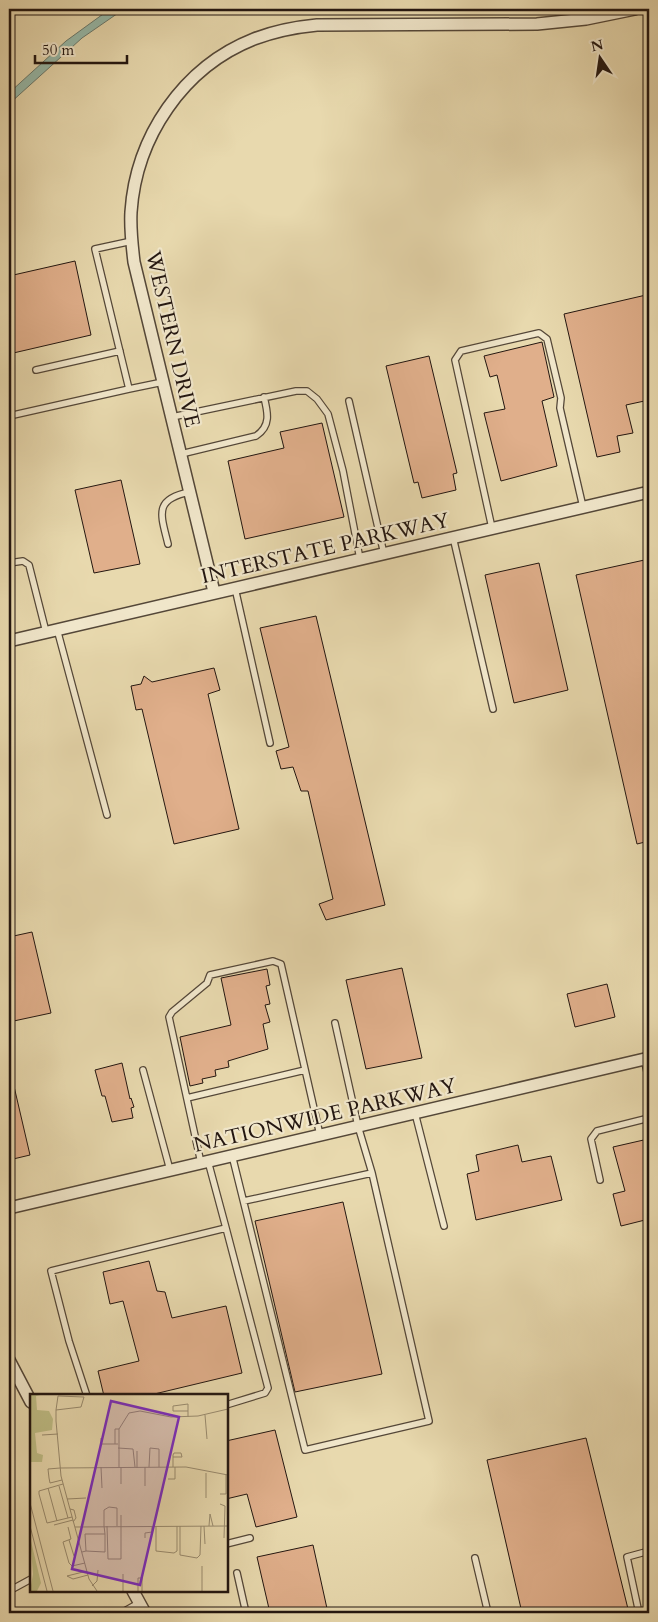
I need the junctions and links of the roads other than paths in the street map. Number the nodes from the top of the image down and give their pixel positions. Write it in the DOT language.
graph roads {
  1 [pos="635,9"];
  2 [pos="132,241"];
  3 [pos="120,351"];
  4 [pos="36,370"];
  5 [pos="163,382"];
  6 [pos="129,389"];
  7 [pos="264,398"];
  8 [pos="349,401"];
  9 [pos="9,416"];
  10 [pos="172,417"];
  11 [pos="181,454"];
  12 [pos="190,492"];
  13 [pos="649,492"];
  14 [pos="583,507"];
  15 [pos="492,528"];
  16 [pos="453,537"];
  17 [pos="168,544"];
  18 [pos="384,554"];
  19 [pos="360,559"];
  20 [pos="9,563"];
  21 [pos="234,588"];
  22 [pos="214,592"];
  23 [pos="51,630"];
  24 [pos="9,641"];
  25 [pos="493,709"];
  26 [pos="270,743"];
  27 [pos="107,815"];
  28 [pos="335,1023"];
  29 [pos="647,1058"];
  30 [pos="143,1070"];
  31 [pos="305,1070"];
  32 [pos="649,1080"];
  33 [pos="187,1098"];
  34 [pos="414,1113"];
  35 [pos="649,1118"];
  36 [pos="358,1126"];
  37 [pos="320,1135"];
  38 [pos="232,1156"];
  39 [pos="205,1162"];
  40 [pos="170,1170"];
  41 [pos="372,1173"];
  42 [pos="600,1180"];
  43 [pos="244,1201"];
  44 [pos="9,1208"];
  45 [pos="444,1226"];
  46 [pos="226,1228"];
  47 [pos="9,1360"];
  48 [pos="86,1394"];
  49 [pos="30,1400"];
  50 [pos="228,1404"];
  51 [pos="250,1538"];
  52 [pos="228,1544"];
  53 [pos="649,1551"];
  54 [pos="475,1558"];
  55 [pos="237,1572"];
  56 [pos="30,1580"];
  57 [pos="9,1591"];
  58 [pos="134,1592"];
  59 [pos="142,1608"];
  60 [pos="121,1613"];
  61 [pos="246,1613"];
  62 [pos="488,1613"];
  63 [pos="639,1613"];
  1 -- 2 [label="street, WESTERN DRIVE"];
  2 -- 3 [label="lane"];
  2 -- 5 [label="street, WESTERN DRIVE"];
  3 -- 4 [label="lane"];
  3 -- 6 [label="lane"];
  5 -- 6 [label="lane"];
  5 -- 10 [label="street, WESTERN DRIVE"];
  6 -- 9 [label="lane"];
  7 -- 10 [label="lane"];
  7 -- 11 [label="lane"];
  7 -- 19 [label="lane"];
  8 -- 18 [label="lane"];
  10 -- 11 [label="street, WESTERN DRIVE"];
  11 -- 12 [label="street, WESTERN DRIVE"];
  12 -- 17 [label="lane"];
  12 -- 22 [label="street, WESTERN DRIVE"];
  13 -- 14 [label="street, INTERSTATE PARKWAY"];
  14 -- 15 [label="street, INTERSTATE PARKWAY"];
  14 -- 15 [label="lane"];
  15 -- 16 [label="street, INTERSTATE PARKWAY"];
  16 -- 18 [label="street, INTERSTATE PARKWAY"];
  16 -- 25 [label="lane"];
  18 -- 19 [label="street, INTERSTATE PARKWAY"];
  19 -- 21 [label="street, INTERSTATE PARKWAY"];
  20 -- 23 [label="lane"];
  21 -- 22 [label="street, INTERSTATE PARKWAY"];
  21 -- 26 [label="lane"];
  22 -- 23 [label="street, INTERSTATE PARKWAY"];
  23 -- 24 [label="street, INTERSTATE PARKWAY"];
  23 -- 27 [label="lane"];
  28 -- 36 [label="lane"];
  29 -- 32 [label="lane"];
  29 -- 34 [label="street, NATIONWIDE PARKWAY"];
  30 -- 40 [label="lane"];
  31 -- 33 [label="lane"];
  31 -- 33 [label="lane"];
  31 -- 37 [label="lane"];
  33 -- 39 [label="lane"];
  34 -- 36 [label="street, NATIONWIDE PARKWAY"];
  34 -- 45 [label="lane"];
  35 -- 42 [label="lane"];
  36 -- 37 [label="street, NATIONWIDE PARKWAY"];
  36 -- 41 [label="lane"];
  37 -- 38 [label="street, NATIONWIDE PARKWAY"];
  38 -- 39 [label="street, NATIONWIDE PARKWAY"];
  38 -- 43 [label="lane"];
  39 -- 40 [label="street, NATIONWIDE PARKWAY"];
  39 -- 46 [label="lane"];
  40 -- 44 [label="street, NATIONWIDE PARKWAY"];
  41 -- 43 [label="lane"];
  41 -- 43 [label="lane"];
  46 -- 48 [label="lane"];
  46 -- 50 [label="lane"];
  47 -- 49 [label="street"];
  51 -- 52 [label="lane"];
  53 -- 63 [label="lane"];
  54 -- 62 [label="lane"];
  55 -- 61 [label="lane"];
  56 -- 57 [label="lane"];
  58 -- 59 [label="street"];
  59 -- 60 [label="lane"];
}
